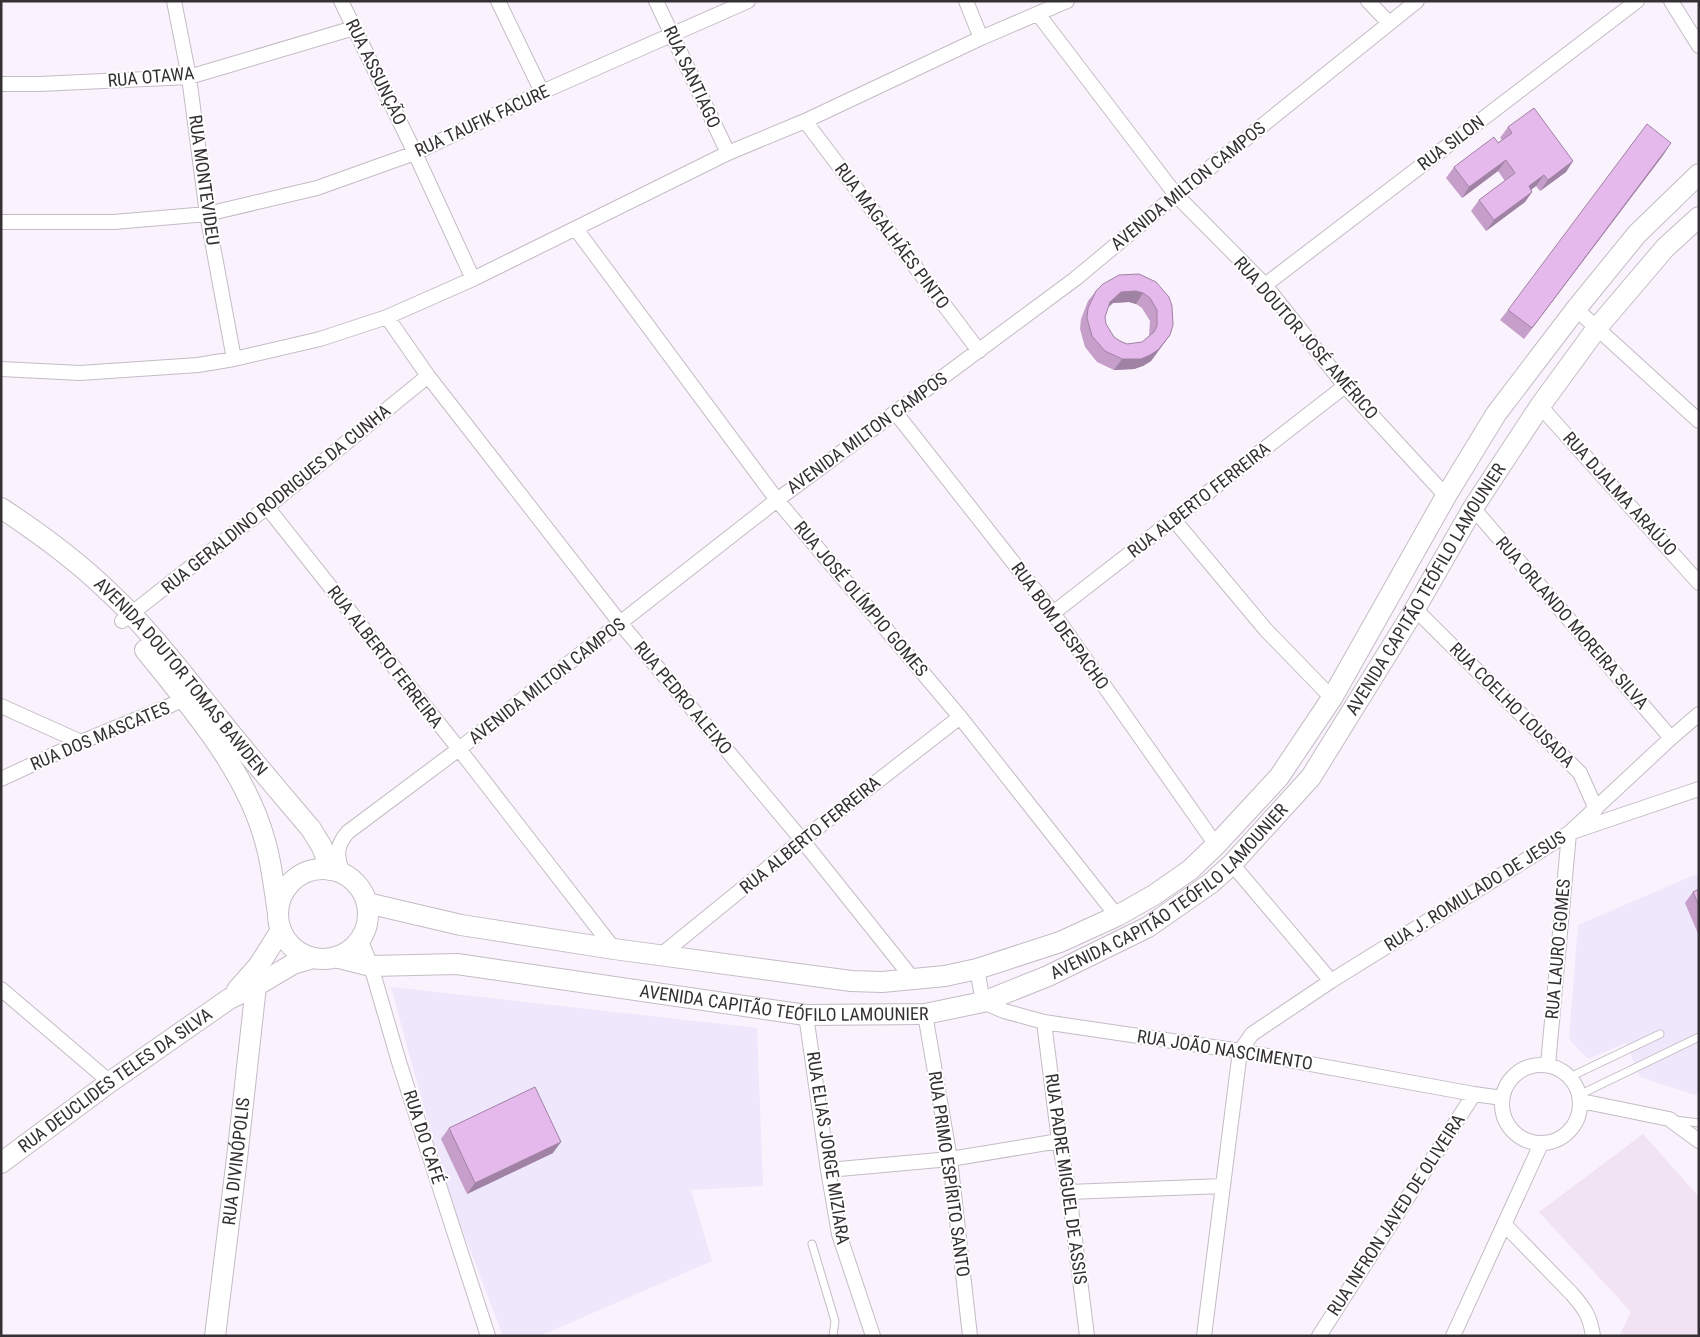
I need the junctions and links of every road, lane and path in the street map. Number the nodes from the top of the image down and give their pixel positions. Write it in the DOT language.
graph roads {
  1 [pos="174,1"];
  2 [pos="341,1"];
  3 [pos="498,1"];
  4 [pos="656,1"];
  5 [pos="748,1"];
  6 [pos="966,1"];
  7 [pos="1066,1"];
  8 [pos="1368,1"];
  9 [pos="1417,1"];
  10 [pos="1637,1"];
  11 [pos="1671,1"];
  12 [pos="1038,14"];
  13 [pos="1389,23"];
  14 [pos="354,28"];
  15 [pos="672,34"];
  16 [pos="981,38"];
  17 [pos="1699,46"];
  18 [pos="189,76"];
  19 [pos="1,84"];
  20 [pos="542,92"];
  21 [pos="805,121"];
  22 [pos="416,153"];
  23 [pos="728,153"];
  24 [pos="1699,174"];
  25 [pos="1176,195"];
  26 [pos="207,214"];
  27 [pos="1699,217"];
  28 [pos="1,222"];
  29 [pos="576,229"];
  30 [pos="473,279"];
  31 [pos="1265,285"];
  32 [pos="1576,309"];
  33 [pos="387,317"];
  34 [pos="1597,328"];
  35 [pos="979,351"];
  36 [pos="234,359"];
  37 [pos="1,369"];
  38 [pos="428,376"];
  39 [pos="1344,386"];
  40 [pos="1540,406"];
  41 [pos="895,412"];
  42 [pos="1496,414"];
  43 [pos="1699,420"];
  44 [pos="1525,431"];
  45 [pos="1446,496"];
  46 [pos="778,500"];
  47 [pos="267,507"];
  48 [pos="1,508"];
  49 [pos="1472,508"];
  50 [pos="1174,520"];
  51 [pos="1,524"];
  52 [pos="1699,582"];
  53 [pos="1415,609"];
  54 [pos="1053,613"];
  55 [pos="127,618"];
  56 [pos="621,624"];
  57 [pos="190,693"];
  58 [pos="1332,698"];
  59 [pos="1,706"];
  60 [pos="1699,714"];
  61 [pos="960,717"];
  62 [pos="1671,738"];
  63 [pos="81,742"];
  64 [pos="459,749"];
  65 [pos="1,779"];
  66 [pos="1699,790"];
  67 [pos="1596,809"];
  68 [pos="1569,833"];
  69 [pos="802,840"];
  70 [pos="1216,845"];
  71 [pos="1232,864"];
  72 [pos="336,871"];
  73 [pos="367,903"];
  74 [pos="1117,916"];
  75 [pos="280,921"];
  76 [pos="360,939"];
  77 [pos="614,949"];
  78 [pos="661,955"];
  79 [pos="313,958"];
  80 [pos="339,958"];
  81 [pos="371,966"];
  82 [pos="977,969"];
  83 [pos="913,979"];
  84 [pos="1331,981"];
  85 [pos="256,986"];
  86 [pos="1,989"];
  87 [pos="229,998"];
  88 [pos="983,1002"];
  89 [pos="925,1014"];
  90 [pos="806,1015"];
  91 [pos="1044,1022"];
  92 [pos="1660,1034"];
  93 [pos="1699,1037"];
  94 [pos="1240,1050"];
  95 [pos="1548,1065"];
  96 [pos="1570,1077"];
  97 [pos="110,1082"];
  98 [pos="1474,1094"];
  99 [pos="1502,1098"];
  100 [pos="1580,1098"];
  101 [pos="1669,1119"];
  102 [pos="1699,1123"];
  103 [pos="1059,1140"];
  104 [pos="1699,1141"];
  105 [pos="1542,1144"];
  106 [pos="950,1159"];
  107 [pos="1,1163"];
  108 [pos="828,1170"];
  109 [pos="1222,1186"];
  110 [pos="1069,1192"];
  111 [pos="1504,1224"];
  112 [pos="812,1244"];
  113 [pos="215,1336"];
  114 [pos="488,1336"];
  115 [pos="833,1336"];
  116 [pos="873,1336"];
  117 [pos="970,1336"];
  118 [pos="1087,1336"];
  119 [pos="1204,1336"];
  120 [pos="1319,1336"];
  121 [pos="1454,1336"];
  122 [pos="1594,1336"];
  1 -- 18 [label="street, RUA MONTEVIDEU"];
  2 -- 14 [label="street, RUA ASSUNÇÃO"];
  3 -- 20 [label="street"];
  4 -- 15 [label="street, RUA SANTIAGO"];
  5 -- 15 [label="street, RUA TAUFIK FACURE"];
  6 -- 16 [label="street"];
  7 -- 12 [label="street"];
  8 -- 13 [label="street"];
  9 -- 13 [label="street, AVENIDA MILTON CAMPOS"];
  10 -- 31 [label="street, RUA SILON"];
  11 -- 17 [label="street"];
  12 -- 16 [label="street"];
  12 -- 25 [label="street, RUA DOUTOR JOSÉ AMÉRICO"];
  13 -- 25 [label="street, AVENIDA MILTON CAMPOS"];
  14 -- 18 [label="street, RUA OTAWA"];
  14 -- 22 [label="street, RUA ASSUNÇÃO"];
  15 -- 20 [label="street, RUA TAUFIK FACURE"];
  15 -- 23 [label="street, RUA SANTIAGO"];
  16 -- 21 [label="street"];
  18 -- 19 [label="street, RUA OTAWA"];
  18 -- 26 [label="street, RUA MONTEVIDEU"];
  20 -- 22 [label="street, RUA TAUFIK FACURE"];
  21 -- 23 [label="street"];
  21 -- 35 [label="street, RUA MAGALHÃES PINTO"];
  22 -- 26 [label="street, RUA TAUFIK FACURE"];
  22 -- 30 [label="street, RUA ASSUNÇÃO"];
  23 -- 29 [label="street"];
  24 -- 32 [label="main road, AVENIDA CAPITÃO TEÓFILO LAMOUNIER"];
  25 -- 31 [label="street, RUA DOUTOR JOSÉ AMÉRICO"];
  25 -- 35 [label="street, AVENIDA MILTON CAMPOS"];
  26 -- 28 [label="street, RUA TAUFIK FACURE"];
  26 -- 36 [label="street, RUA MONTEVIDEU"];
  27 -- 34 [label="main road, AVENIDA CAPITÃO TEÓFILO LAMOUNIER"];
  29 -- 30 [label="street"];
  29 -- 46 [label="street, RUA JOSÉ OLÍMPIO GOMES"];
  30 -- 33 [label="street"];
  31 -- 39 [label="street, RUA DOUTOR JOSÉ AMÉRICO"];
  32 -- 34 [label="street"];
  32 -- 42 [label="main road, AVENIDA CAPITÃO TEÓFILO LAMOUNIER"];
  33 -- 36 [label="street"];
  33 -- 38 [label="street, RUA PEDRO ALEIXO"];
  34 -- 40 [label="main road, AVENIDA CAPITÃO TEÓFILO LAMOUNIER"];
  34 -- 43 [label="street"];
  35 -- 41 [label="street, AVENIDA MILTON CAMPOS"];
  36 -- 37 [label="street"];
  38 -- 47 [label="street, RUA GERALDINO RODRIGUES DA CUNHA"];
  38 -- 56 [label="street, RUA PEDRO ALEIXO"];
  39 -- 45 [label="street, RUA DOUTOR JOSÉ AMÉRICO"];
  39 -- 50 [label="street, RUA ALBERTO FERREIRA"];
  40 -- 44 [label="main road, AVENIDA CAPITÃO TEÓFILO LAMOUNIER"];
  40 -- 52 [label="street, RUA DJALMA ARAÚJO"];
  41 -- 46 [label="street, AVENIDA MILTON CAMPOS"];
  41 -- 54 [label="street, RUA BOM DESPACHO"];
  42 -- 44 [label="main road"];
  42 -- 45 [label="main road, AVENIDA CAPITÃO TEÓFILO LAMOUNIER"];
  44 -- 49 [label="main road, AVENIDA CAPITÃO TEÓFILO LAMOUNIER"];
  45 -- 58 [label="main road, AVENIDA CAPITÃO TEÓFILO LAMOUNIER"];
  46 -- 56 [label="street, AVENIDA MILTON CAMPOS"];
  46 -- 61 [label="street, RUA JOSÉ OLÍMPIO GOMES"];
  47 -- 55 [label="street, RUA GERALDINO RODRIGUES DA CUNHA"];
  47 -- 64 [label="street, RUA ALBERTO FERREIRA"];
  48 -- 55 [label="main road, AVENIDA DOUTOR TOMAS BAWDEN"];
  49 -- 53 [label="main road, AVENIDA CAPITÃO TEÓFILO LAMOUNIER"];
  49 -- 62 [label="street, RUA ORLANDO MOREIRA SILVA"];
  50 -- 54 [label="street, RUA ALBERTO FERREIRA"];
  50 -- 58 [label="street"];
  51 -- 55 [label="main road, AVENIDA DOUTOR TOMAS BAWDEN"];
  53 -- 67 [label="street, RUA COELHO LOUSADA"];
  53 -- 71 [label="main road, AVENIDA CAPITÃO TEÓFILO LAMOUNIER"];
  54 -- 70 [label="street, RUA BOM DESPACHO"];
  55 -- 57 [label="main road, AVENIDA DOUTOR TOMAS BAWDEN"];
  56 -- 64 [label="street, AVENIDA MILTON CAMPOS"];
  56 -- 69 [label="street, RUA PEDRO ALEIXO"];
  57 -- 63 [label="street, RUA DOS MASCATES"];
  57 -- 72 [label="main road, AVENIDA DOUTOR TOMAS BAWDEN"];
  57 -- 75 [label="main road, AVENIDA DOUTOR TOMAS BAWDEN"];
  58 -- 70 [label="main road, AVENIDA CAPITÃO TEÓFILO LAMOUNIER"];
  59 -- 63 [label="street"];
  60 -- 62 [label="street, RUA J. ROMULADO DE JESUS"];
  61 -- 69 [label="street, RUA ALBERTO FERREIRA"];
  61 -- 74 [label="street, RUA JOSÉ OLÍMPIO GOMES"];
  62 -- 67 [label="street, RUA J. ROMULADO DE JESUS"];
  63 -- 65 [label="street, RUA DOS MASCATES"];
  64 -- 72 [label="street, AVENIDA MILTON CAMPOS"];
  64 -- 77 [label="street, RUA ALBERTO FERREIRA"];
  66 -- 68 [label="street"];
  67 -- 68 [label="street, RUA J. ROMULADO DE JESUS"];
  68 -- 84 [label="street, RUA J. ROMULADO DE JESUS"];
  68 -- 95 [label="street, RUA LAURO GOMES"];
  69 -- 78 [label="street, RUA ALBERTO FERREIRA"];
  69 -- 83 [label="street, RUA PEDRO ALEIXO"];
  70 -- 74 [label="main road, AVENIDA CAPITÃO TEÓFILO LAMOUNIER"];
  71 -- 84 [label="street"];
  71 -- 88 [label="main road, AVENIDA CAPITÃO TEÓFILO LAMOUNIER"];
  72 -- 73 [label="main road"];
  72 -- 75 [label="main road"];
  73 -- 76 [label="main road"];
  73 -- 77 [label="main road, AVENIDA CAPITÃO TEÓFILO LAMOUNIER"];
  74 -- 82 [label="main road, AVENIDA CAPITÃO TEÓFILO LAMOUNIER"];
  75 -- 79 [label="main road"];
  75 -- 87 [label="main road, RUA DEUCLIDES TELES DA SILVA"];
  76 -- 80 [label="main road"];
  76 -- 81 [label="street, RUA DO CAFÉ"];
  77 -- 78 [label="main road, AVENIDA CAPITÃO TEÓFILO LAMOUNIER"];
  78 -- 83 [label="main road, AVENIDA CAPITÃO TEÓFILO LAMOUNIER"];
  79 -- 80 [label="main road"];
  79 -- 85 [label="main road, RUA DEUCLIDES TELES DA SILVA"];
  80 -- 81 [label="main road, AVENIDA CAPITÃO TEÓFILO LAMOUNIER"];
  81 -- 90 [label="main road, AVENIDA CAPITÃO TEÓFILO LAMOUNIER"];
  81 -- 114 [label="street, RUA DO CAFÉ"];
  82 -- 83 [label="main road, AVENIDA CAPITÃO TEÓFILO LAMOUNIER"];
  82 -- 88 [label="street"];
  84 -- 94 [label="street, RUA J. ROMULADO DE JESUS"];
  85 -- 87 [label="main road, RUA DEUCLIDES TELES DA SILVA"];
  85 -- 113 [label="main road, RUA DIVINÓPOLIS"];
  86 -- 97 [label="street"];
  87 -- 97 [label="main road, RUA DEUCLIDES TELES DA SILVA"];
  88 -- 89 [label="main road, AVENIDA CAPITÃO TEÓFILO LAMOUNIER"];
  88 -- 91 [label="street, RUA JOÃO NASCIMENTO"];
  89 -- 90 [label="main road, AVENIDA CAPITÃO TEÓFILO LAMOUNIER"];
  89 -- 106 [label="street, RUA PRIMO ESPÍRITO SANTO"];
  90 -- 108 [label="street, RUA ELIAS JORGE MIZIARA"];
  91 -- 94 [label="street, RUA JOÃO NASCIMENTO"];
  91 -- 103 [label="street, RUA PADRE MIGUEL DE ASSIS"];
  92 -- 96 [label="lane"];
  93 -- 100 [label="lane"];
  94 -- 98 [label="street, RUA JOÃO NASCIMENTO"];
  94 -- 109 [label="street"];
  95 -- 96 [label="street"];
  95 -- 99 [label="street"];
  96 -- 100 [label="street"];
  97 -- 107 [label="main road, RUA DEUCLIDES TELES DA SILVA"];
  98 -- 99 [label="street, RUA JOÃO NASCIMENTO"];
  98 -- 120 [label="street, RUA INFRON JAVED DE OLIVEIRA"];
  99 -- 105 [label="street"];
  100 -- 101 [label="street"];
  100 -- 105 [label="street"];
  101 -- 102 [label="lane"];
  101 -- 104 [label="street"];
  103 -- 106 [label="street"];
  103 -- 110 [label="street, RUA PADRE MIGUEL DE ASSIS"];
  105 -- 111 [label="street"];
  106 -- 108 [label="street"];
  106 -- 117 [label="street, RUA PRIMO ESPÍRITO SANTO"];
  108 -- 116 [label="street, RUA ELIAS JORGE MIZIARA"];
  109 -- 110 [label="street"];
  109 -- 119 [label="street"];
  110 -- 118 [label="street, RUA PADRE MIGUEL DE ASSIS"];
  111 -- 121 [label="street"];
  111 -- 122 [label="street"];
  112 -- 115 [label="lane"];
}
